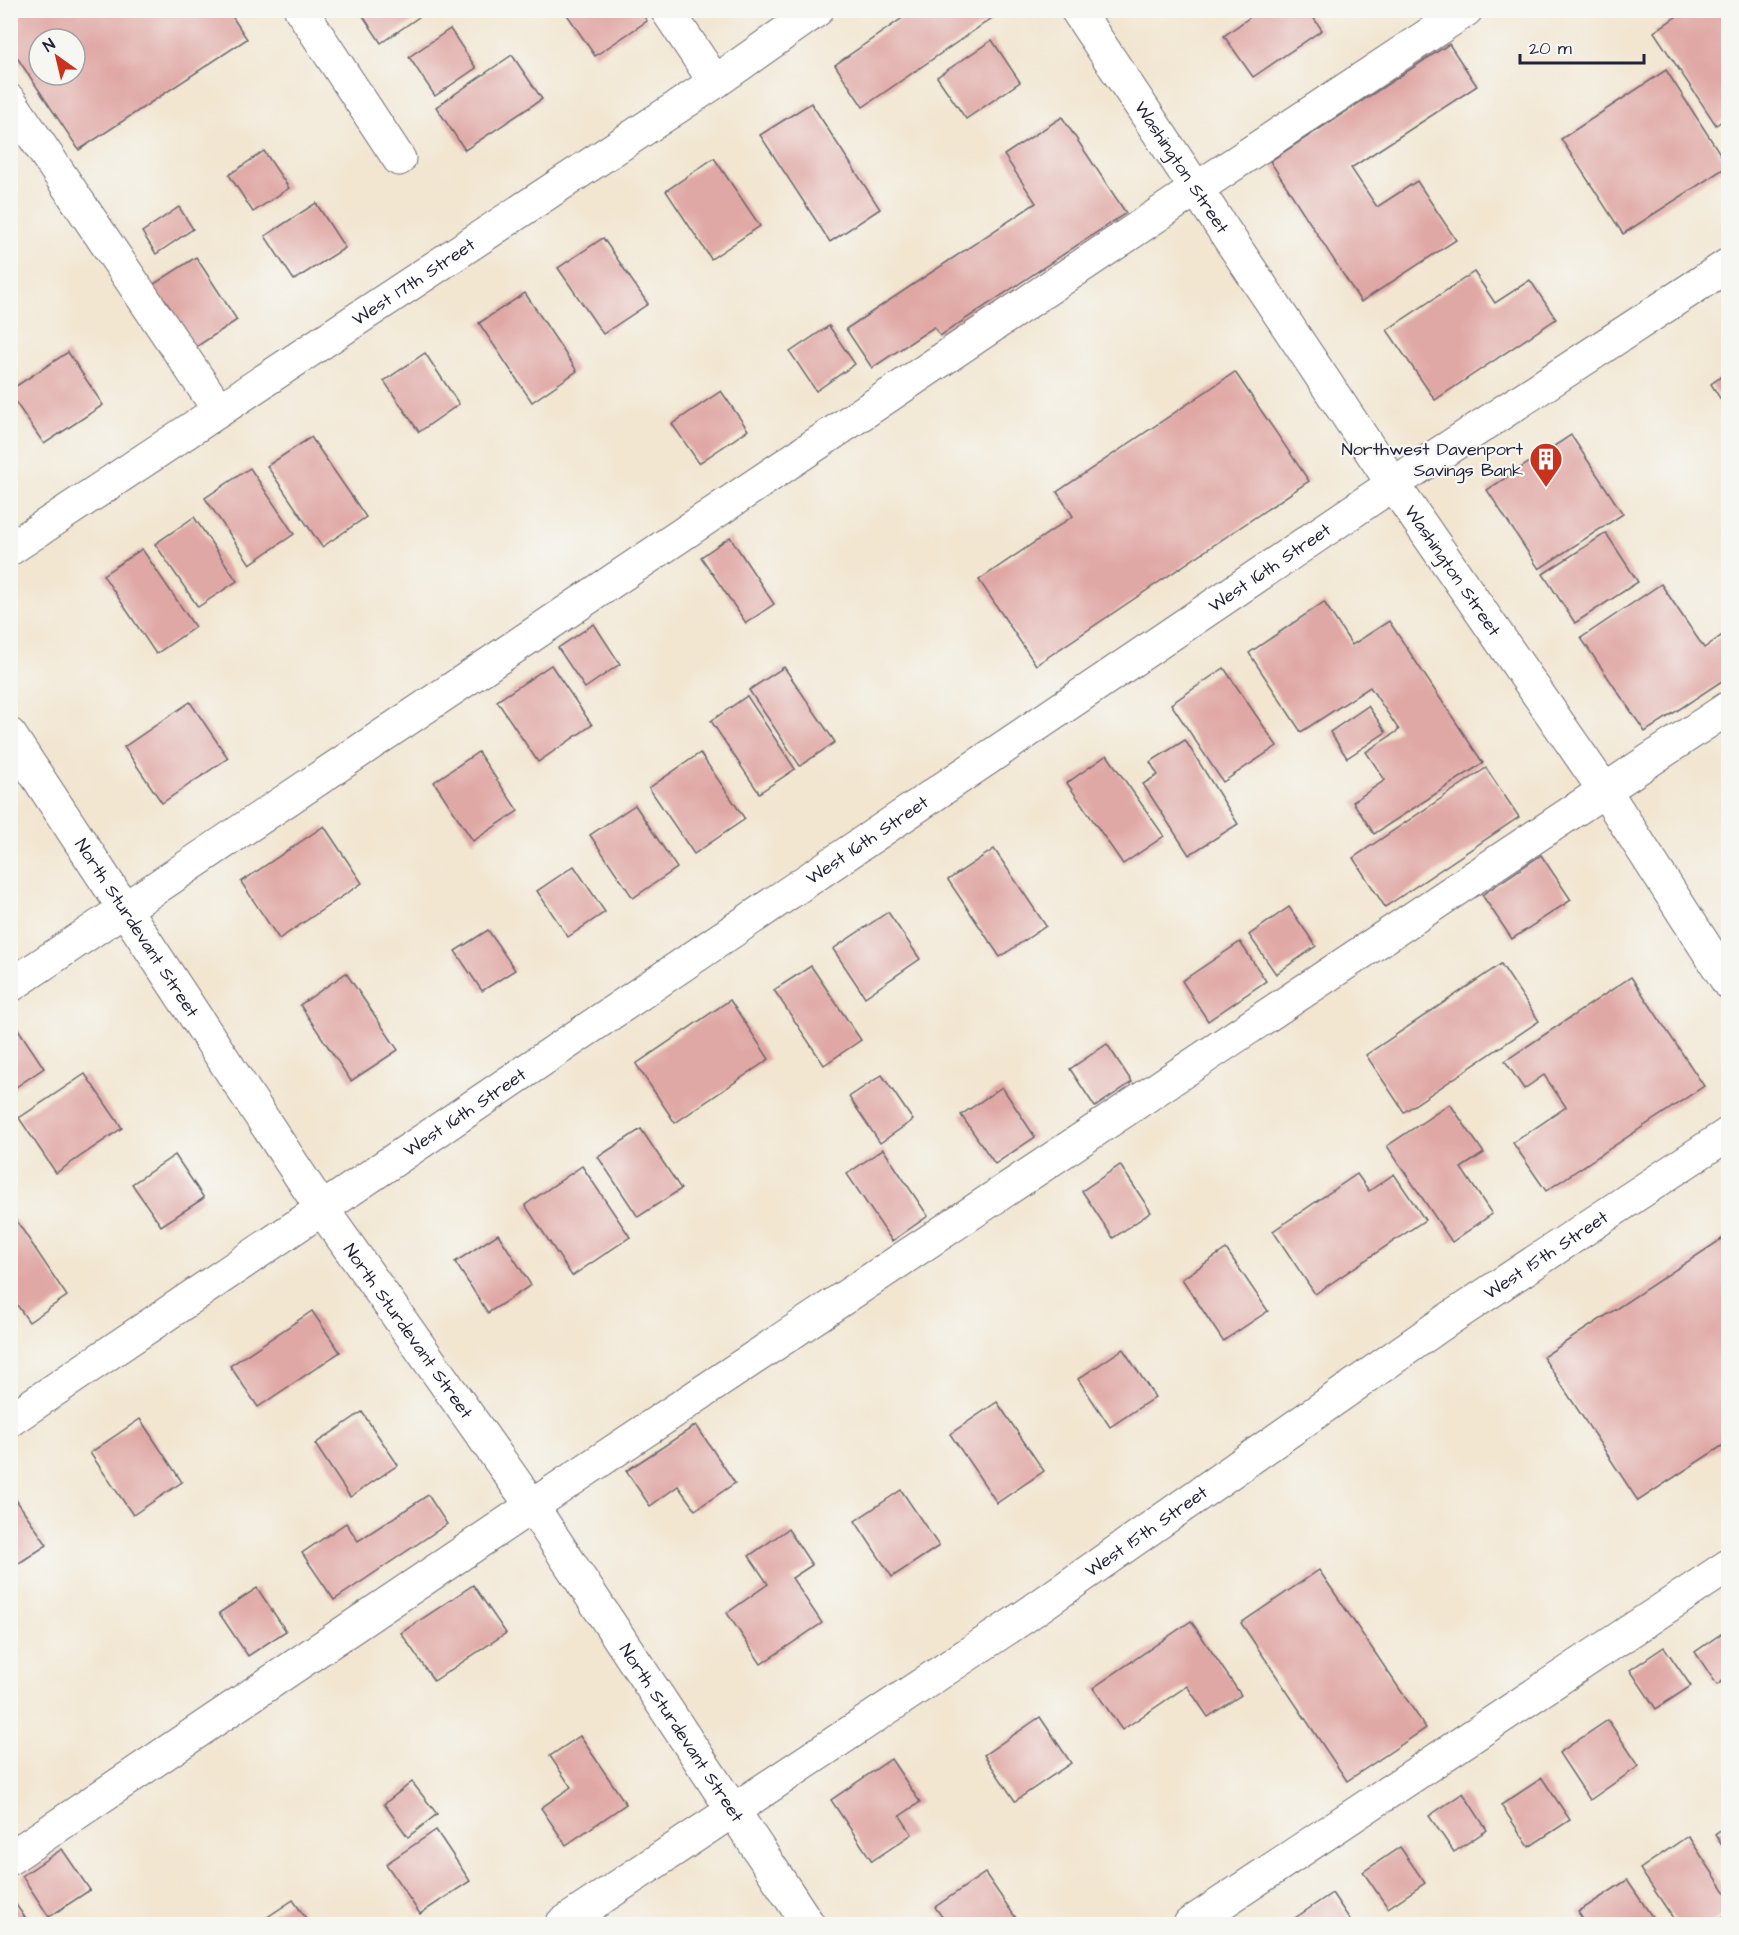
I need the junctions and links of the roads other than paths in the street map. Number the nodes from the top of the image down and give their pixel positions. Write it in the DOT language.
graph roads {
  1 [pos="302,10"];
  2 [pos="667,10"];
  3 [pos="817,10"];
  4 [pos="1077,10"];
  5 [pos="1466,10"];
  6 [pos="715,82"];
  7 [pos="10,101"];
  8 [pos="399,159"];
  9 [pos="1196,189"];
  10 [pos="1728,265"];
  11 [pos="219,410"];
  12 [pos="1393,484"];
  13 [pos="10,549"];
  14 [pos="1728,708"];
  15 [pos="10,735"];
  16 [pos="1605,791"];
  17 [pos="124,909"];
  18 [pos="1728,982"];
  19 [pos="10,986"];
  20 [pos="1728,1134"];
  21 [pos="322,1209"];
  22 [pos="10,1420"];
  23 [pos="532,1506"];
  24 [pos="1728,1566"];
  25 [pos="733,1811"];
  26 [pos="10,1857"];
  27 [pos="562,1924"];
  28 [pos="808,1924"];
  29 [pos="1190,1924"];
  1 -- 8 [label="street"];
  2 -- 6 [label="street"];
  3 -- 6 [label="street, West 17th Street"];
  4 -- 9 [label="street, Washington Street"];
  5 -- 9 [label="street"];
  6 -- 11 [label="street, West 17th Street"];
  7 -- 11 [label="street"];
  9 -- 12 [label="street, Washington Street"];
  9 -- 17 [label="street"];
  10 -- 12 [label="street, West 16th Street"];
  11 -- 13 [label="street, West 17th Street"];
  12 -- 16 [label="street, Washington Street"];
  12 -- 21 [label="street, West 16th Street"];
  14 -- 16 [label="street"];
  15 -- 17 [label="street, North Sturdevant Street"];
  16 -- 18 [label="street, Washington Street"];
  16 -- 23 [label="street"];
  17 -- 19 [label="street"];
  17 -- 21 [label="street, North Sturdevant Street"];
  20 -- 25 [label="street, West 15th Street"];
  21 -- 22 [label="street, West 16th Street"];
  21 -- 23 [label="street, North Sturdevant Street"];
  23 -- 25 [label="street, North Sturdevant Street"];
  23 -- 26 [label="street"];
  24 -- 29 [label="street"];
  25 -- 27 [label="street, West 15th Street"];
  25 -- 28 [label="street, North Sturdevant Street"];
}
